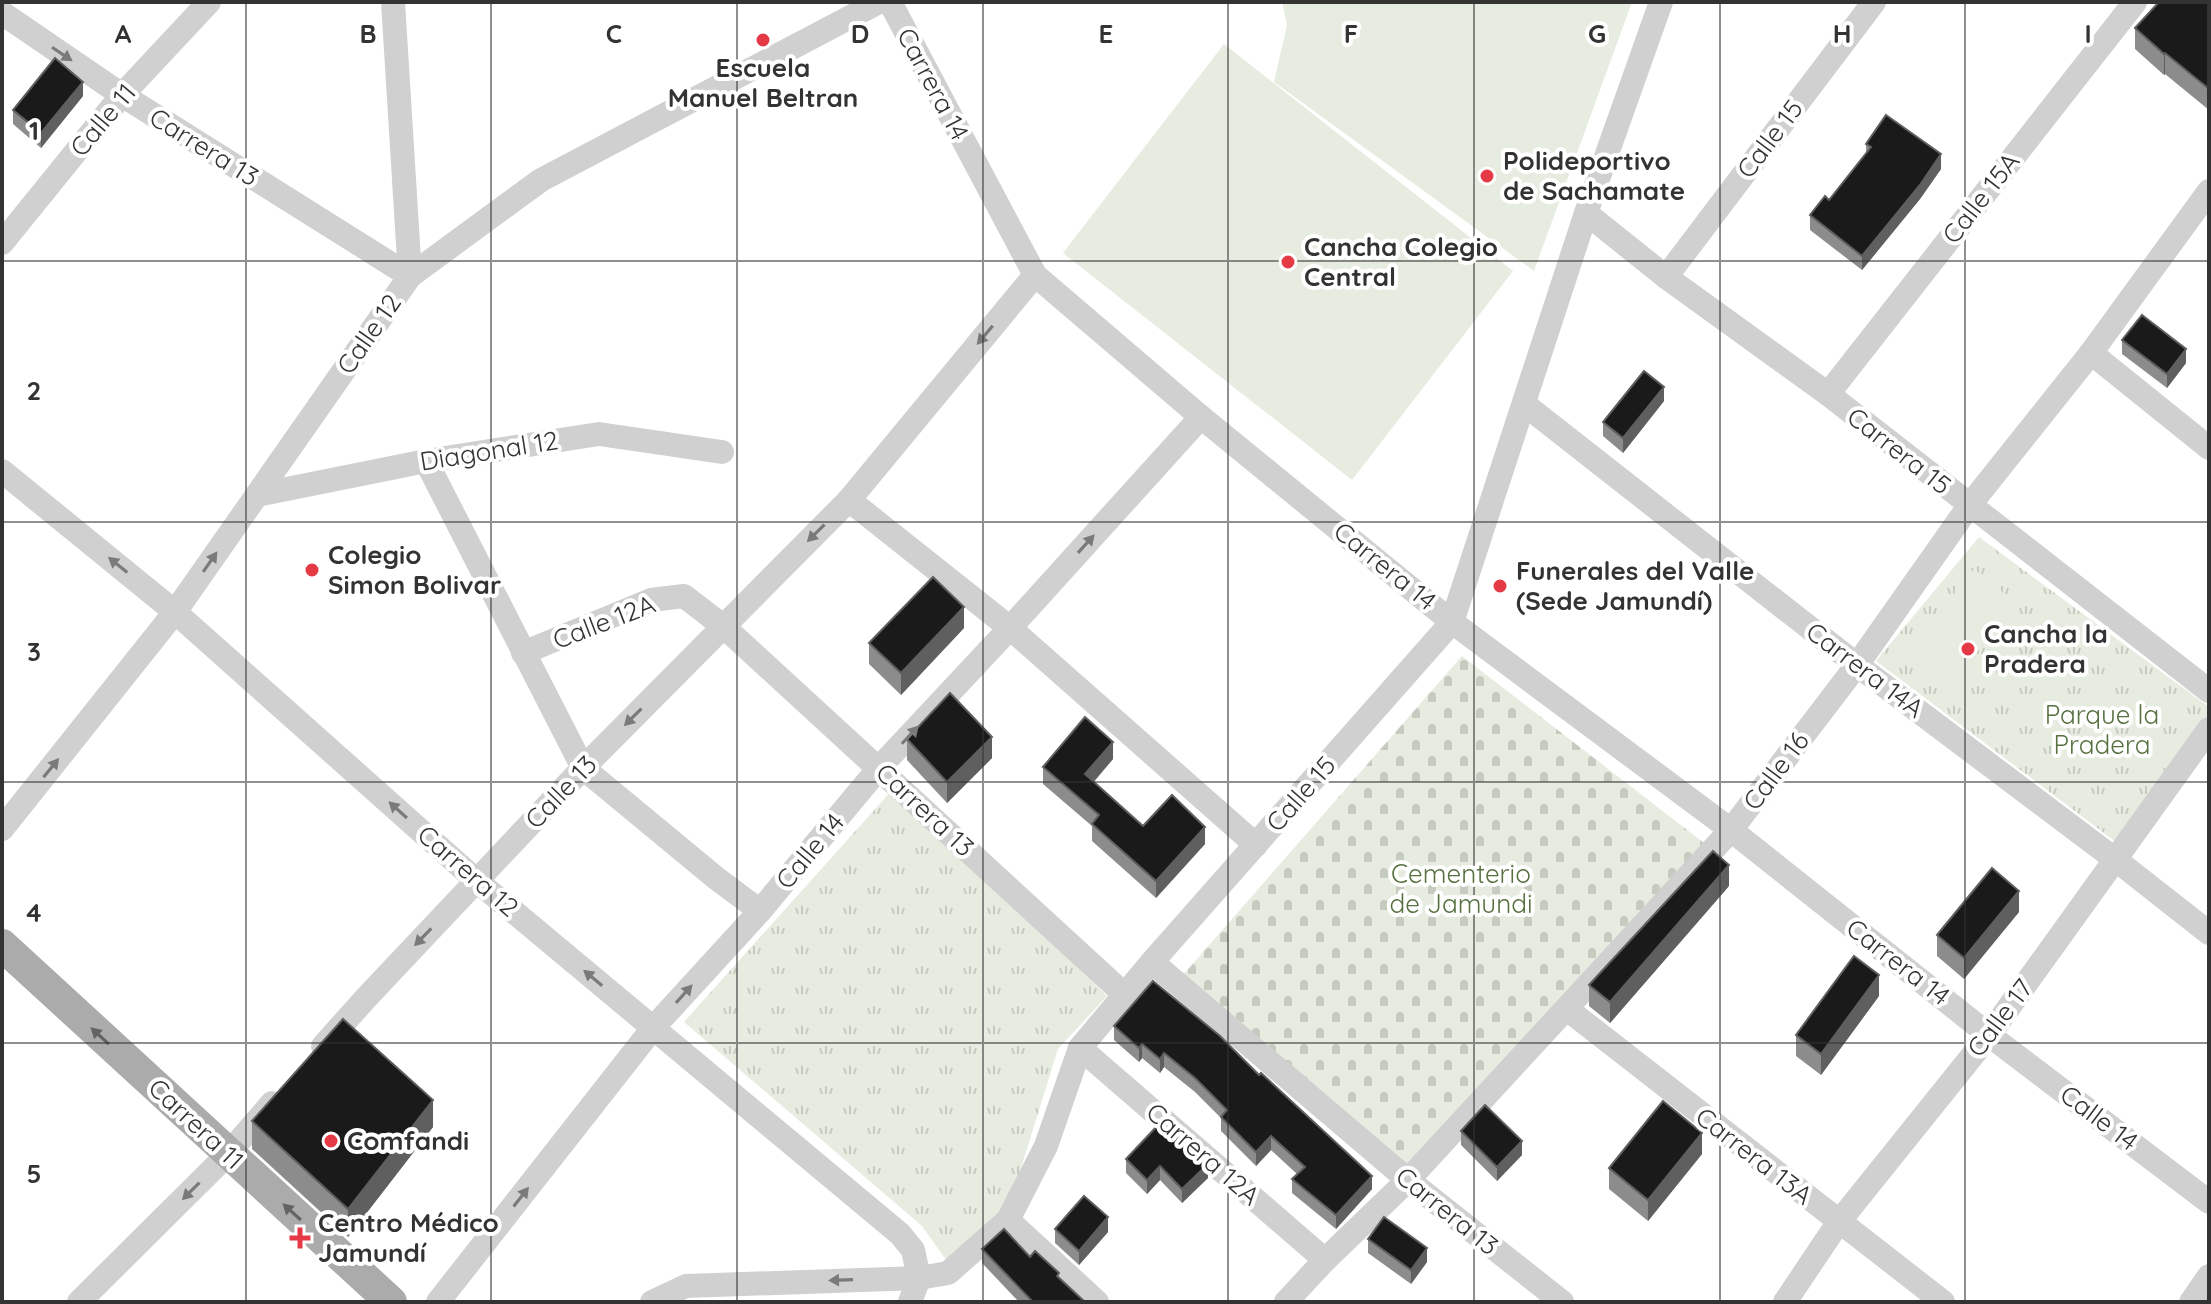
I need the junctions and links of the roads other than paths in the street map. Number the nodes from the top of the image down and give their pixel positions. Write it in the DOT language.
graph roads {
  1 [pos="209,2"];
  2 [pos="393,2"];
  3 [pos="879,2"];
  4 [pos="890,2"];
  5 [pos="1661,2"];
  6 [pos="1874,2"];
  7 [pos="2135,2"];
  8 [pos="2,13"];
  9 [pos="122,95"];
  10 [pos="2205,205"];
  11 [pos="1586,213"];
  12 [pos="2,243"];
  13 [pos="1035,275"];
  14 [pos="410,276"];
  15 [pos="1666,277"];
  16 [pos="2091,353"];
  17 [pos="1828,394"];
  18 [pos="1524,404"];
  19 [pos="1201,417"];
  20 [pos="2209,448"];
  21 [pos="722,452"];
  22 [pos="426,461"];
  23 [pos="2,471"];
  24 [pos="257,495"];
  25 [pos="849,500"];
  26 [pos="1969,506"];
  27 [pos="175,612"];
  28 [pos="1452,622"];
  29 [pos="723,626"];
  30 [pos="1010,628"];
  31 [pos="523,653"];
  32 [pos="1857,665"];
  33 [pos="2209,691"];
  34 [pos="2209,729"];
  35 [pos="583,768"];
  36 [pos="879,768"];
  37 [pos="2,829"];
  38 [pos="1731,830"];
  39 [pos="1256,845"];
  40 [pos="2116,860"];
  41 [pos="477,881"];
  42 [pos="760,911"];
  43 [pos="2209,933"];
  44 [pos="2,945"];
  45 [pos="1152,962"];
  46 [pos="1125,995"];
  47 [pos="1567,1009"];
  48 [pos="653,1028"];
  49 [pos="1989,1035"];
  50 [pos="1080,1048"];
  51 [pos="311,1060"];
  52 [pos="290,1083"];
  53 [pos="228,1154"];
  54 [pos="1408,1180"];
  55 [pos="2209,1202"];
  56 [pos="1008,1220"];
  57 [pos="1838,1223"];
  58 [pos="1325,1260"];
  59 [pos="2209,1276"];
  60 [pos="919,1278"];
  61 [pos="79,1302"];
  62 [pos="391,1302"];
  63 [pos="438,1302"];
  64 [pos="652,1302"];
  65 [pos="910,1302"];
  66 [pos="1097,1302"];
  67 [pos="1286,1302"];
  68 [pos="1562,1302"];
  69 [pos="1785,1302"];
  70 [pos="1943,1302"];
  71 [pos="2191,1302"];
  1 -- 9 [label="street, Calle 11"];
  2 -- 14 [label="street"];
  3 -- 14 [label="street, Calle 12"];
  4 -- 13 [label="street, Carrera 14"];
  5 -- 11 [label="street, Calle 15"];
  6 -- 15 [label="street, Calle 15"];
  7 -- 17 [label="street, Calle 15A"];
  8 -- 9 [label="street, Carrera 13, one-way"];
  9 -- 12 [label="street, Calle 11"];
  9 -- 14 [label="street, Carrera 13"];
  10 -- 16 [label="street, Calle 16"];
  11 -- 15 [label="street, Carrera 15"];
  11 -- 18 [label="street, Calle 15"];
  13 -- 19 [label="street, Carrera 14"];
  13 -- 25 [label="street, Calle 13, one-way"];
  14 -- 24 [label="street, Calle 12"];
  15 -- 17 [label="street, Carrera 15"];
  16 -- 20 [label="street"];
  16 -- 26 [label="street, Calle 16"];
  17 -- 26 [label="street, Carrera 15"];
  18 -- 28 [label="street, Calle 15"];
  18 -- 32 [label="street, Carrera 14A"];
  19 -- 28 [label="street, Carrera 14"];
  30 -- 19 [label="street, Calle 14, one-way"];
  21 -- 22 [label="street, Diagonal 12"];
  22 -- 24 [label="street, Diagonal 12"];
  22 -- 31 [label="street"];
  27 -- 23 [label="street, Carrera 12, one-way"];
  27 -- 24 [label="street, Calle 12, one-way"];
  25 -- 29 [label="street, Calle 13, one-way"];
  25 -- 30 [label="street"];
  26 -- 32 [label="street, Calle 16"];
  26 -- 33 [label="street, Carrera 15"];
  37 -- 27 [label="street, Calle 12, one-way"];
  41 -- 27 [label="street, Carrera 12, one-way"];
  28 -- 38 [label="street, Carrera 14"];
  28 -- 39 [label="street, Calle 15"];
  29 -- 31 [label="street, Calle 12A"];
  29 -- 35 [label="street, Calle 13, one-way"];
  29 -- 36 [label="street, Carrera 13"];
  36 -- 30 [label="street, Calle 14, one-way"];
  30 -- 39 [label="street"];
  31 -- 35 [label="street"];
  32 -- 38 [label="street, Calle 16"];
  32 -- 40 [label="street, Carrera 14A"];
  34 -- 40 [label="street, Calle 17"];
  35 -- 41 [label="street, Calle 13"];
  35 -- 42 [label="street"];
  36 -- 42 [label="street, Calle 14"];
  36 -- 46 [label="street, Carrera 13"];
  38 -- 47 [label="street, Calle 16"];
  38 -- 49 [label="street, Carrera 14"];
  39 -- 45 [label="street, Calle 15"];
  40 -- 43 [label="street, Carrera 14A"];
  40 -- 49 [label="street, Calle 17"];
  48 -- 41 [label="street, Carrera 12, one-way"];
  41 -- 51 [label="street, Calle 13, one-way"];
  48 -- 42 [label="street, Calle 14, one-way"];
  53 -- 44 [label="main road, Carrera 11, one-way"];
  45 -- 46 [label="street, Calle 15"];
  45 -- 54 [label="street, Carrera 13"];
  46 -- 50 [label="street, Calle 15"];
  47 -- 54 [label="street, Calle 16"];
  47 -- 57 [label="street, Carrera 13A"];
  48 -- 60 [label="street, Carrera 12"];
  63 -- 48 [label="street, Calle 14, one-way"];
  49 -- 55 [label="street, Calle 14"];
  49 -- 57 [label="street, Calle 17"];
  50 -- 56 [label="street, Calle 15"];
  50 -- 58 [label="street, Carrera 12A"];
  52 -- 53 [label="street"];
  53 -- 61 [label="street, one-way"];
  62 -- 53 [label="main road, Carrera 11, one-way"];
  54 -- 58 [label="street, Calle 16"];
  54 -- 68 [label="street, Carrera 13"];
  56 -- 60 [label="street, Calle 15"];
  56 -- 66 [label="street"];
  57 -- 69 [label="street, Calle 17"];
  57 -- 70 [label="street, Carrera 13A"];
  58 -- 67 [label="street, Calle 16"];
  59 -- 71 [label="street"];
  60 -- 64 [label="street, Calle 15, one-way"];
  60 -- 65 [label="street"];
}
